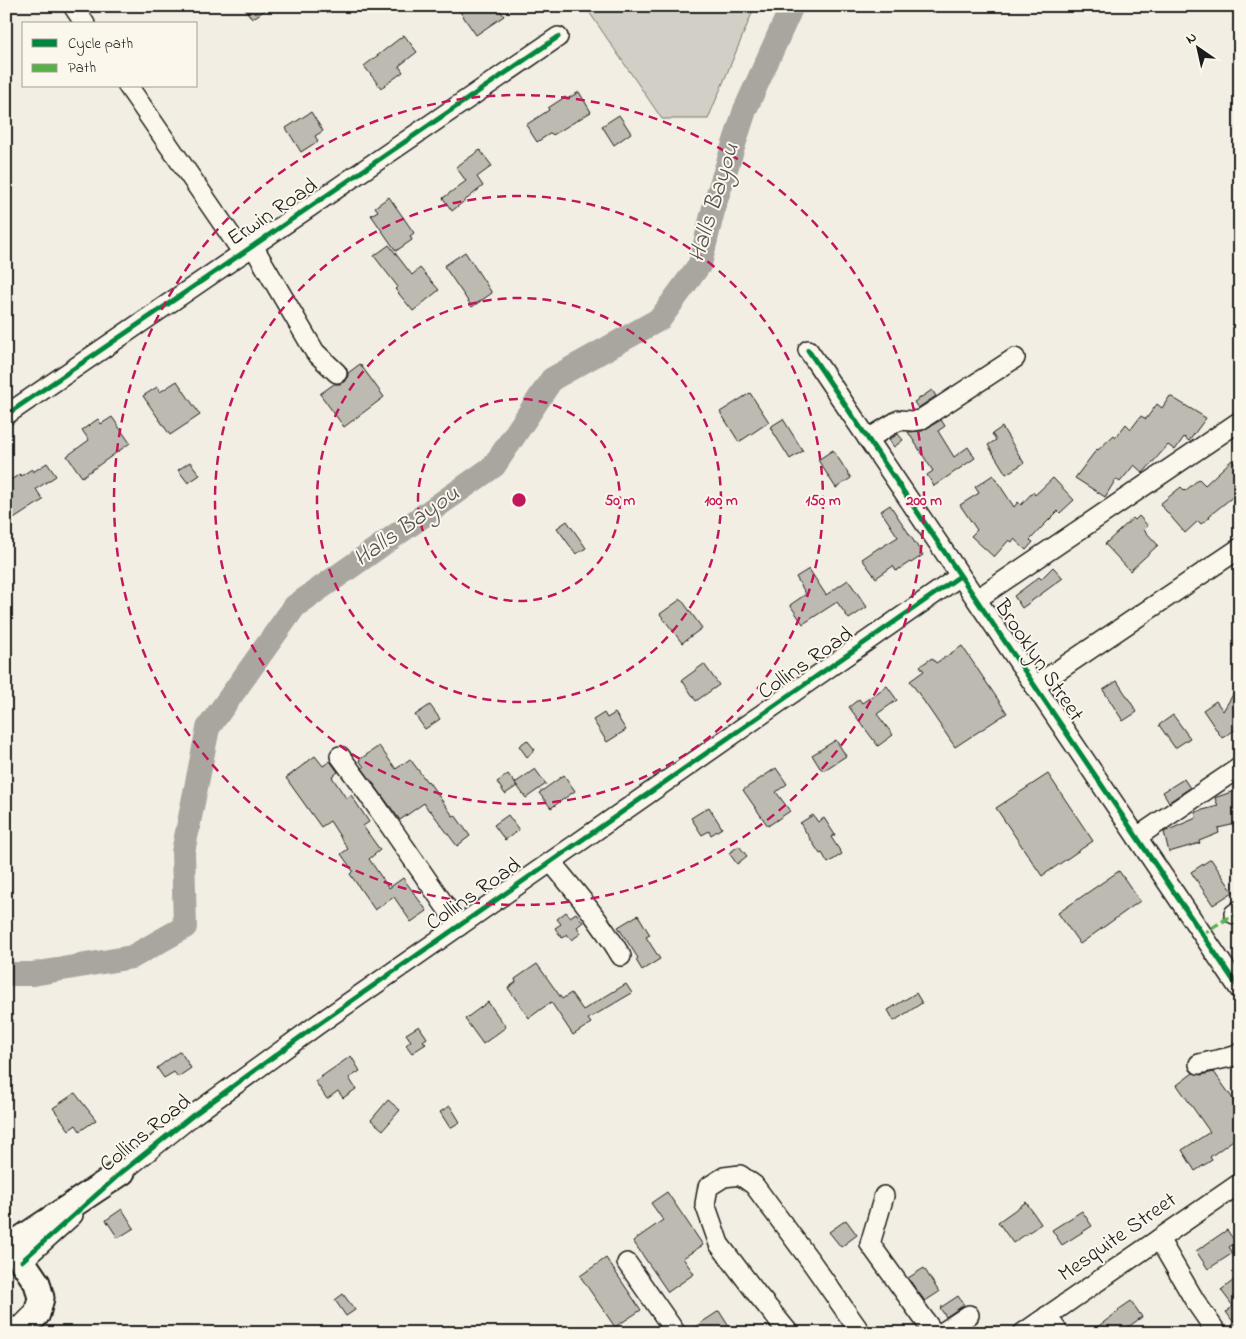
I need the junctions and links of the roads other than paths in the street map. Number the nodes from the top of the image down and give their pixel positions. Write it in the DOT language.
graph roads {
  1 [pos="73,6"];
  2 [pos="84,22"];
  3 [pos="558,37"];
  4 [pos="129,88"];
  5 [pos="248,249"];
  6 [pos="808,350"];
  7 [pos="1015,358"];
  8 [pos="337,373"];
  9 [pos="6,415"];
  10 [pos="1240,421"];
  11 [pos="868,439"];
  12 [pos="1240,548"];
  13 [pos="960,576"];
  14 [pos="977,600"];
  15 [pos="1035,686"];
  16 [pos="340,756"];
  17 [pos="1240,767"];
  18 [pos="1137,837"];
  19 [pos="551,862"];
  20 [pos="459,926"];
  21 [pos="621,956"];
  22 [pos="1240,990"];
  23 [pos="1240,1053"];
  24 [pos="1199,1064"];
  25 [pos="122,1172"];
  26 [pos="1240,1183"];
  27 [pos="884,1196"];
  28 [pos="1159,1239"];
  29 [pos="12,1257"];
  30 [pos="627,1263"];
  31 [pos="969,1315"];
  32 [pos="1047,1316"];
  33 [pos="6,1333"];
  34 [pos="676,1333"];
  35 [pos="789,1333"];
  36 [pos="861,1333"];
  37 [pos="934,1333"];
  38 [pos="942,1333"];
  39 [pos="1023,1333"];
  40 [pos="1059,1333"];
  41 [pos="1217,1333"];
  1 -- 2 [label="street"];
  3 -- 5 [label="street, Erwin Road"];
  4 -- 5 [label="street"];
  5 -- 8 [label="street"];
  5 -- 9 [label="street, Erwin Road"];
  6 -- 11 [label="street, Brooklyn Street"];
  7 -- 11 [label="street"];
  10 -- 14 [label="street"];
  11 -- 13 [label="street, Brooklyn Street"];
  12 -- 15 [label="street"];
  13 -- 14 [label="street, Brooklyn Street"];
  13 -- 19 [label="street, Collins Road"];
  14 -- 15 [label="street, Brooklyn Street"];
  15 -- 18 [label="street, Brooklyn Street"];
  16 -- 20 [label="street"];
  17 -- 18 [label="street"];
  18 -- 22 [label="street, Brooklyn Street"];
  19 -- 20 [label="street, Collins Road"];
  19 -- 21 [label="street"];
  20 -- 25 [label="street, Collins Road"];
  23 -- 24 [label="street"];
  25 -- 29 [label="main road"];
  26 -- 28 [label="street, Mesquite Street"];
  27 -- 37 [label="street"];
  28 -- 32 [label="street, Mesquite Street"];
  28 -- 41 [label="street"];
  29 -- 33 [label="main road"];
  30 -- 34 [label="street"];
  31 -- 38 [label="street"];
  32 -- 39 [label="street, Mesquite Street"];
  32 -- 40 [label="street"];
  35 -- 36 [label="street"];
}
